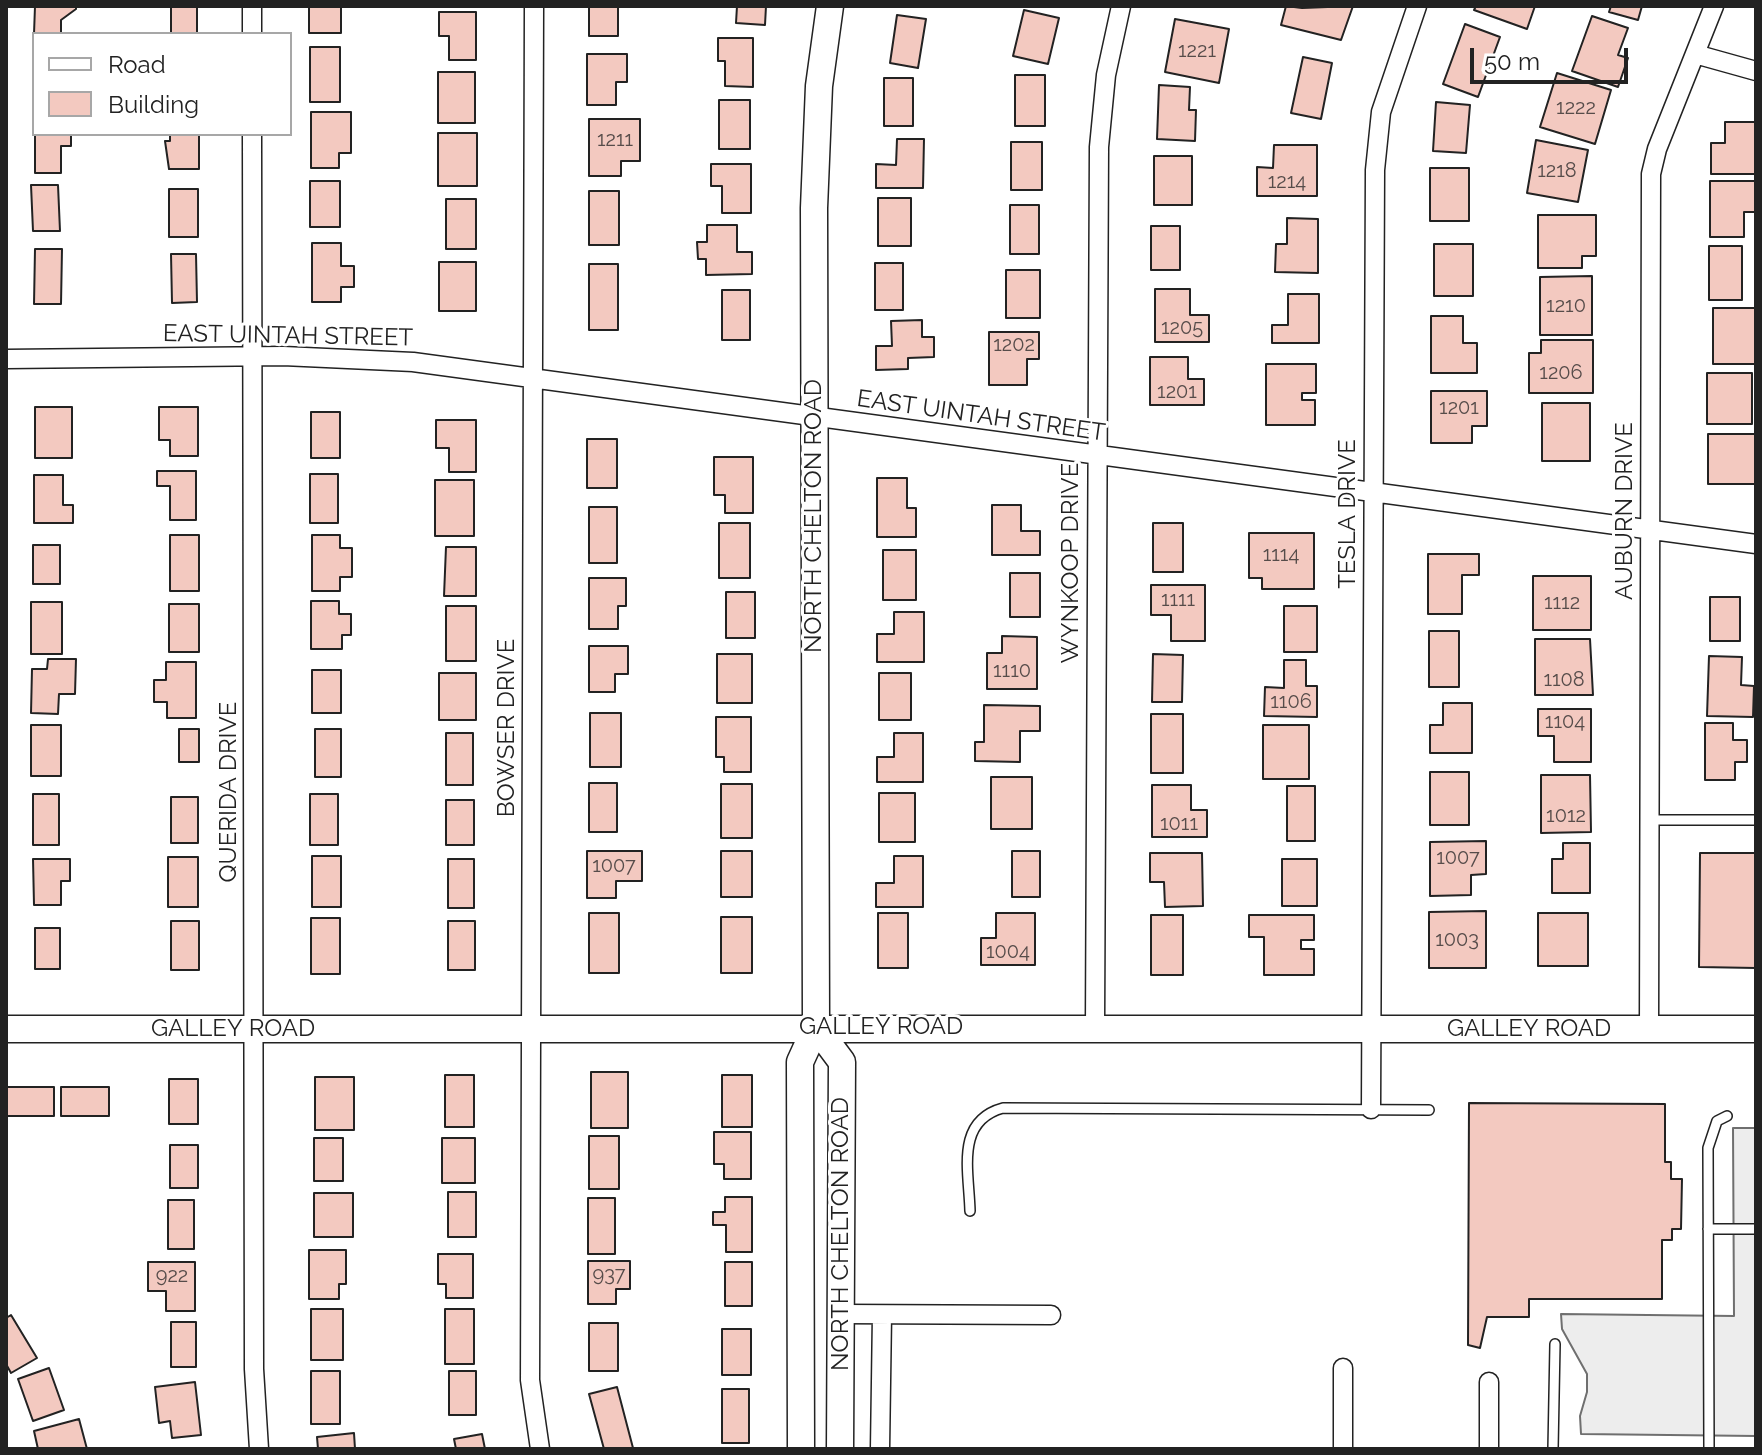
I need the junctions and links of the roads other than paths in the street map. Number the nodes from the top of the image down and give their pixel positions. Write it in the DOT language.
graph roads {
  1 [pos="252,6"];
  2 [pos="534,6"];
  3 [pos="830,6"];
  4 [pos="1121,6"];
  5 [pos="1417,6"];
  6 [pos="1714,6"];
  7 [pos="252,32"];
  8 [pos="1695,54"];
  9 [pos="1756,71"];
  10 [pos="252,136"];
  11 [pos="253,356"];
  12 [pos="6,359"];
  13 [pos="532,378"];
  14 [pos="813,417"];
  15 [pos="1094,455"];
  16 [pos="1372,494"];
  17 [pos="1648,531"];
  18 [pos="1756,544"];
  19 [pos="1649,820"];
  20 [pos="1756,820"];
  21 [pos="1095,1026"];
  22 [pos="816,1027"];
  23 [pos="1649,1028"];
  24 [pos="6,1029"];
  25 [pos="253,1029"];
  26 [pos="1372,1029"];
  27 [pos="1756,1029"];
  28 [pos="530,1030"];
  29 [pos="1371,1109"];
  30 [pos="1429,1110"];
  31 [pos="1727,1116"];
  32 [pos="970,1211"];
  33 [pos="1708,1229"];
  34 [pos="1756,1229"];
  35 [pos="842,1314"];
  36 [pos="882,1315"];
  37 [pos="1051,1315"];
  38 [pos="1555,1344"];
  39 [pos="1343,1368"];
  40 [pos="1489,1382"];
  41 [pos="259,1449"];
  42 [pos="540,1449"];
  43 [pos="801,1449"];
  44 [pos="840,1449"];
  45 [pos="880,1449"];
  46 [pos="1343,1449"];
  47 [pos="1489,1449"];
  48 [pos="1553,1449"];
  49 [pos="1709,1449"];
  1 -- 7 [label="street"];
  2 -- 13 [label="street, BOWSER DRIVE"];
  3 -- 14 [label="main road, NORTH CHELTON ROAD"];
  4 -- 15 [label="street, WYNKOOP DRIVE"];
  5 -- 16 [label="street, TESLA DRIVE"];
  6 -- 8 [label="street, AUBURN DRIVE"];
  8 -- 9 [label="street"];
  8 -- 17 [label="street, AUBURN DRIVE"];
  10 -- 11 [label="street, QUERIDA DRIVE"];
  11 -- 12 [label="street, EAST UINTAH STREET"];
  11 -- 13 [label="street, EAST UINTAH STREET"];
  11 -- 25 [label="street, QUERIDA DRIVE"];
  13 -- 14 [label="street, EAST UINTAH STREET"];
  13 -- 28 [label="street, BOWSER DRIVE"];
  14 -- 15 [label="street, EAST UINTAH STREET"];
  14 -- 22 [label="main road, NORTH CHELTON ROAD"];
  15 -- 16 [label="street, EAST UINTAH STREET"];
  15 -- 21 [label="street, WYNKOOP DRIVE"];
  16 -- 17 [label="street, EAST UINTAH STREET"];
  16 -- 26 [label="street, TESLA DRIVE"];
  17 -- 18 [label="street, EAST UINTAH STREET"];
  17 -- 19 [label="street, AUBURN DRIVE"];
  19 -- 20 [label="lane"];
  19 -- 23 [label="street, AUBURN DRIVE"];
  21 -- 22 [label="main road, GALLEY ROAD"];
  21 -- 26 [label="main road, GALLEY ROAD"];
  22 -- 28 [label="main road, GALLEY ROAD"];
  22 -- 35 [label="main road, NORTH CHELTON ROAD"];
  22 -- 43 [label="main road, NORTH CHELTON ROAD"];
  23 -- 26 [label="main road, GALLEY ROAD"];
  23 -- 27 [label="main road, GALLEY ROAD"];
  24 -- 25 [label="main road, GALLEY ROAD"];
  25 -- 28 [label="main road, GALLEY ROAD"];
  25 -- 41 [label="street, QUERIDA DRIVE"];
  26 -- 29 [label="street, TESLA DRIVE"];
  28 -- 42 [label="street, BOWSER DRIVE"];
  29 -- 30 [label="lane"];
  29 -- 32 [label="lane"];
  31 -- 33 [label="lane"];
  33 -- 34 [label="lane"];
  33 -- 49 [label="lane"];
  35 -- 36 [label="street"];
  35 -- 44 [label="main road, NORTH CHELTON ROAD"];
  36 -- 37 [label="street"];
  36 -- 45 [label="street"];
  38 -- 48 [label="lane"];
  39 -- 46 [label="street"];
  40 -- 47 [label="street"];
}
